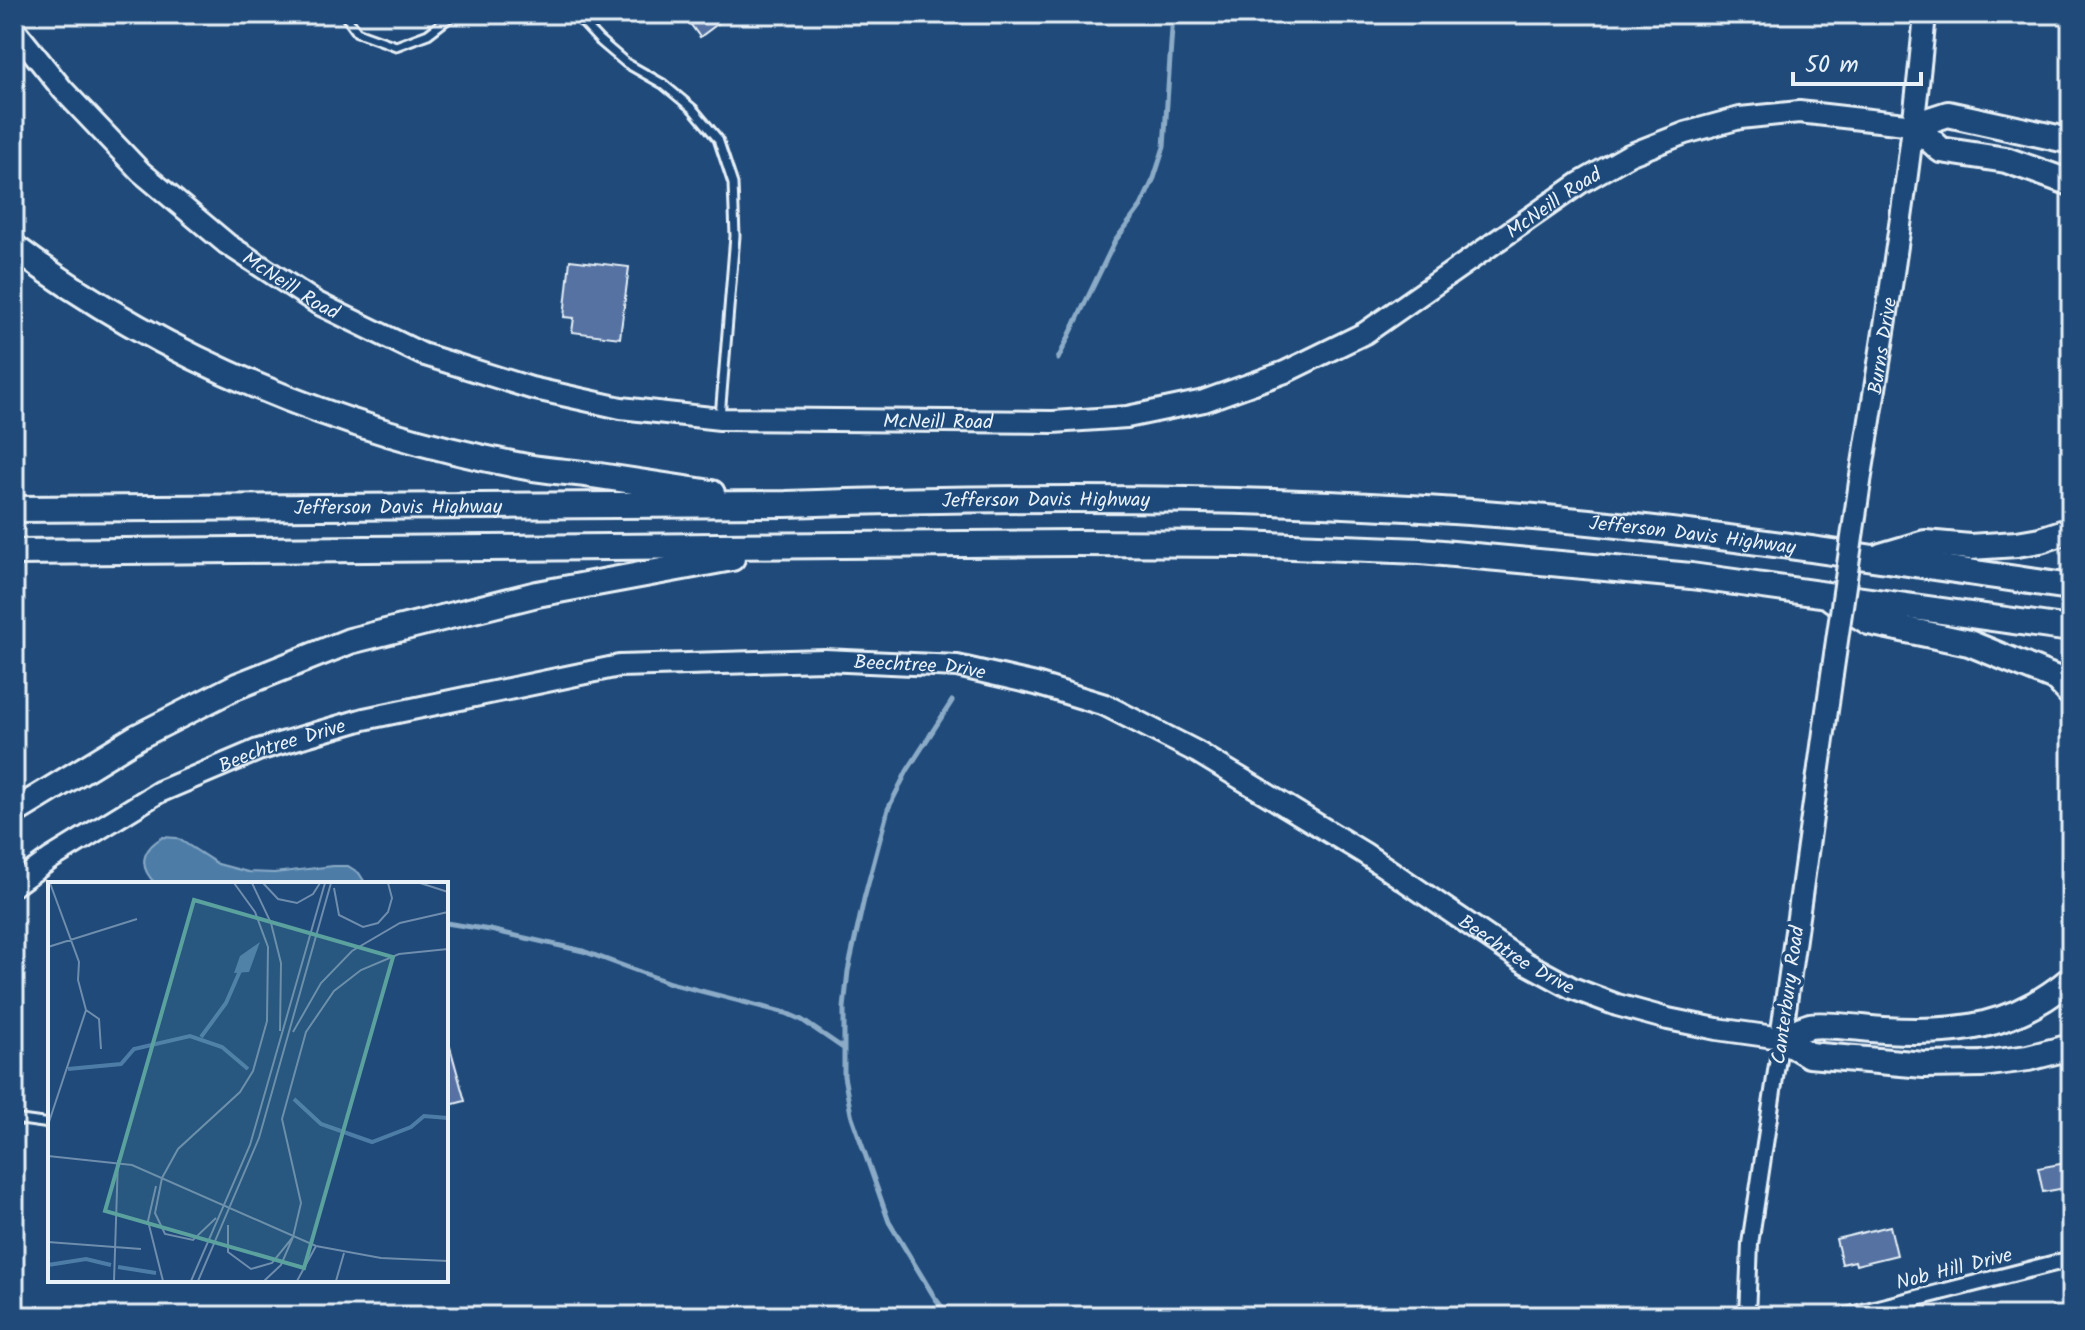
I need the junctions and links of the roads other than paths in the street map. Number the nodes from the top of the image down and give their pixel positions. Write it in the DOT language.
graph roads {
  1 [pos="344,14"];
  2 [pos="454,14"];
  3 [pos="575,14"];
  4 [pos="1925,14"];
  5 [pos="14,29"];
  6 [pos="1914,125"];
  7 [pos="2071,141"];
  8 [pos="2071,183"];
  9 [pos="14,247"];
  10 [pos="720,419"];
  11 [pos="786,504"];
  12 [pos="14,509"];
  13 [pos="2071,530"];
  14 [pos="795,546"];
  15 [pos="14,552"];
  16 [pos="1873,558"];
  17 [pos="2071,587"];
  18 [pos="1823,593"];
  19 [pos="2071,629"];
  20 [pos="1832,675"];
  21 [pos="2071,694"];
  22 [pos="14,812"];
  23 [pos="14,885"];
  24 [pos="2071,979"];
  25 [pos="1781,1038"];
  26 [pos="2071,1047"];
  27 [pos="14,1119"];
  28 [pos="48,1124"];
  29 [pos="2071,1259"];
  30 [pos="1747,1316"];
  31 [pos="1847,1316"];
  1 -- 2 [label="lane"];
  3 -- 10 [label="lane"];
  4 -- 6 [label="street, Burns Drive"];
  5 -- 10 [label="street, McNeill Road"];
  6 -- 7 [label="highway"];
  6 -- 8 [label="highway"];
  6 -- 10 [label="street, McNeill Road"];
  6 -- 20 [label="street, Burns Drive, bridge"];
  9 -- 11 [label="highway"];
  11 -- 12 [label="highway, Jefferson Davis Highway"];
  11 -- 16 [label="highway, Jefferson Davis Highway"];
  13 -- 16 [label="highway"];
  14 -- 15 [label="highway, Jefferson Davis Highway"];
  14 -- 18 [label="highway, Jefferson Davis Highway"];
  14 -- 22 [label="highway"];
  16 -- 17 [label="highway, Jefferson Davis Highway"];
  18 -- 19 [label="highway, Jefferson Davis Highway"];
  18 -- 21 [label="highway"];
  20 -- 25 [label="street, Canterbury Road"];
  23 -- 25 [label="street, Beechtree Drive"];
  24 -- 25 [label="highway"];
  25 -- 26 [label="highway"];
  25 -- 30 [label="street, Canterbury Road"];
  27 -- 28 [label="lane"];
  29 -- 31 [label="street, Nob Hill Drive"];
}
